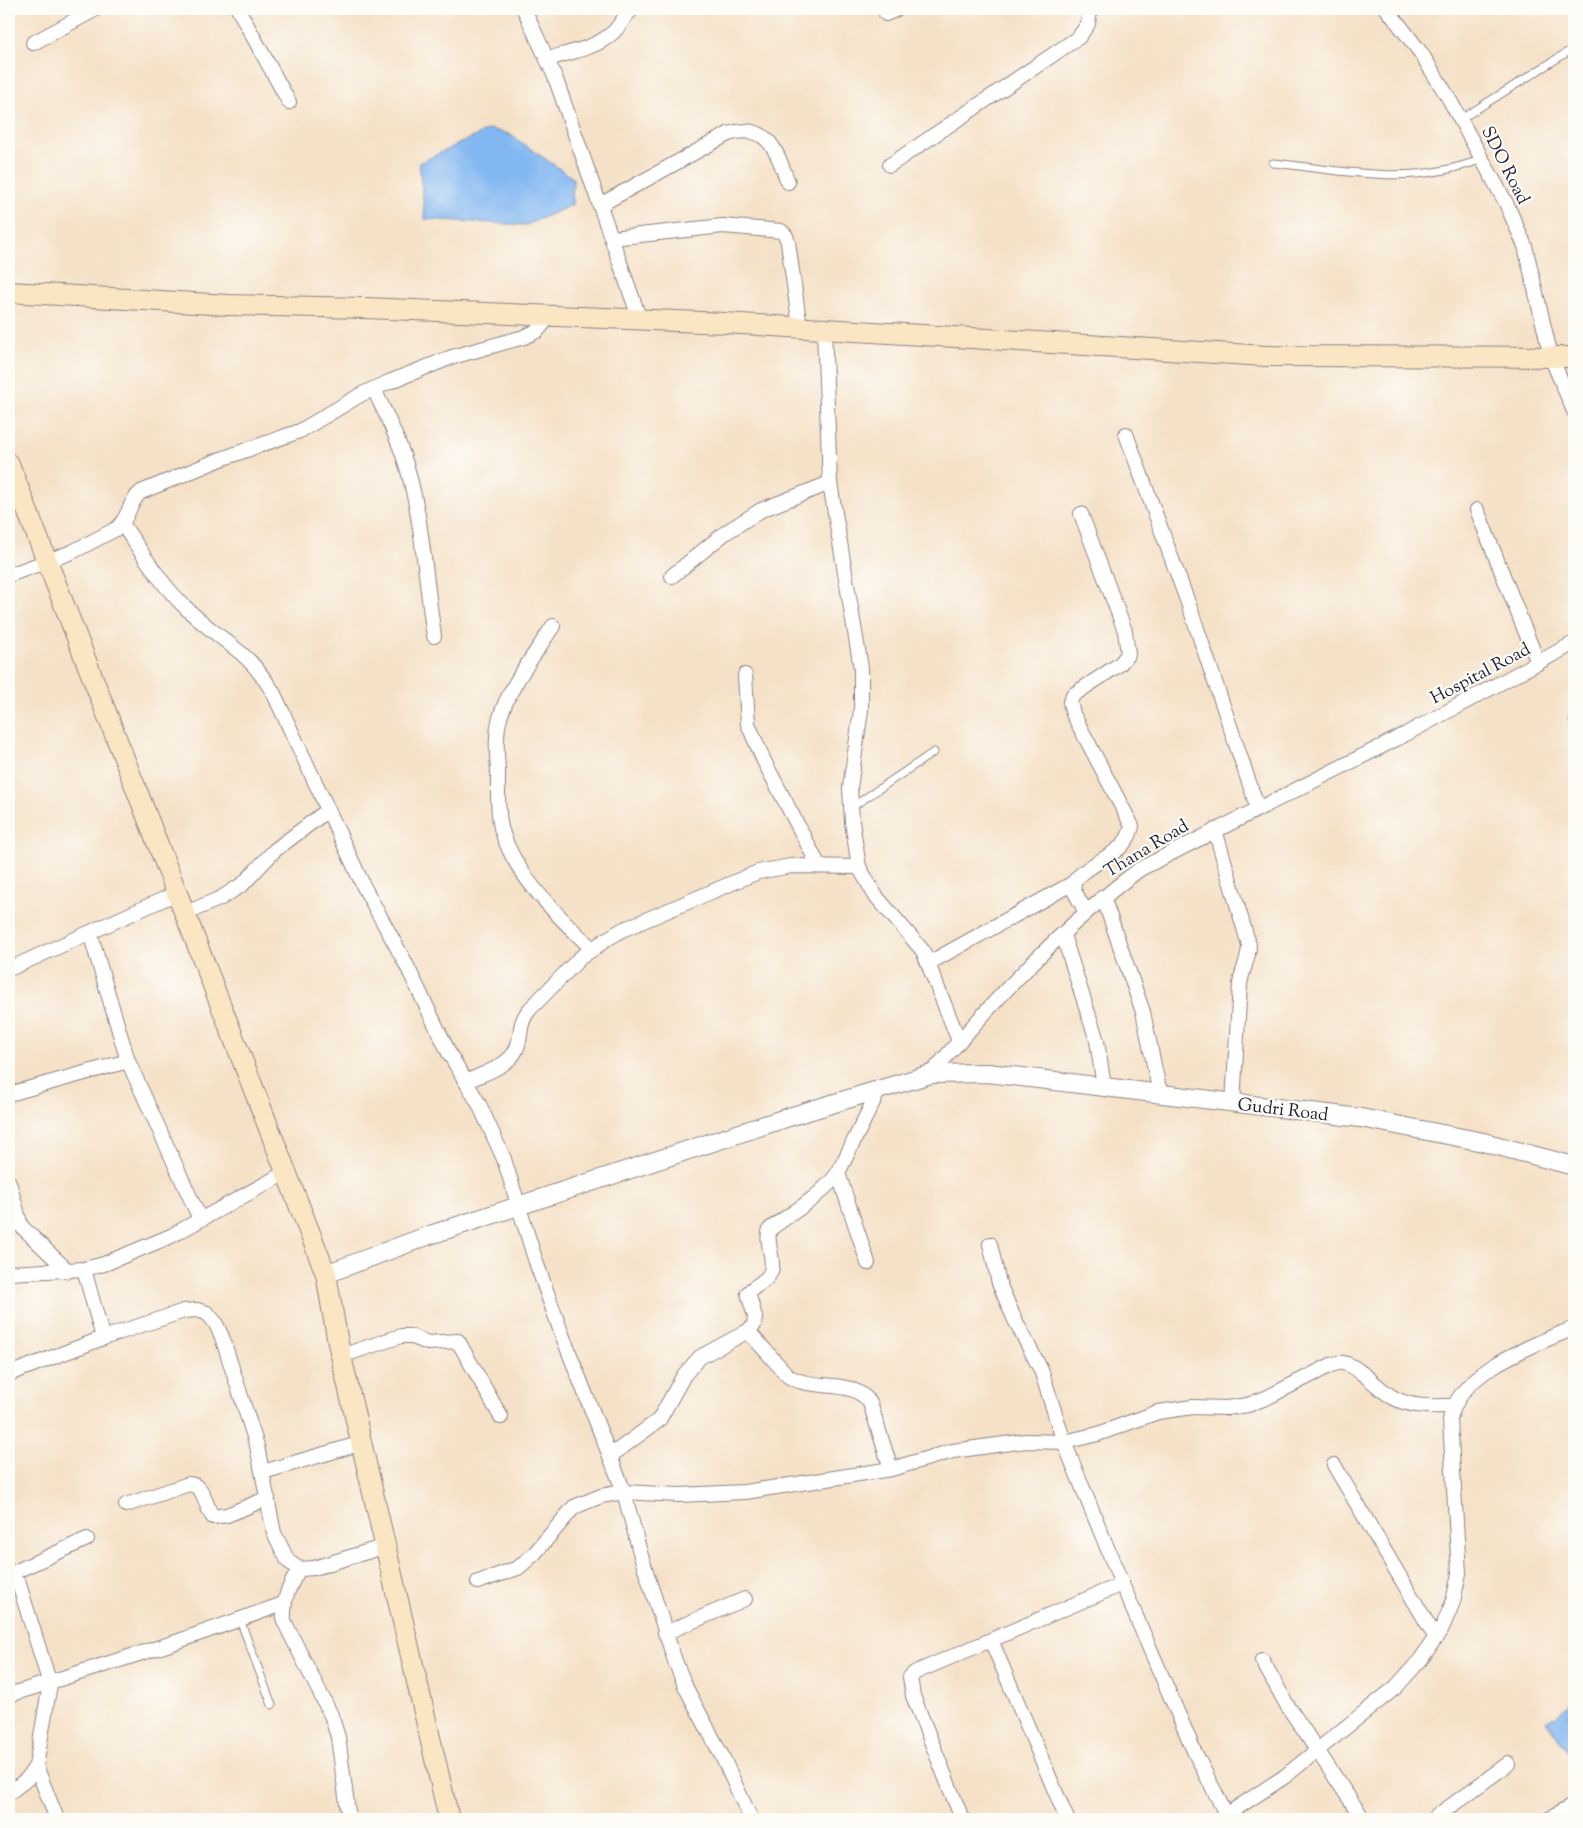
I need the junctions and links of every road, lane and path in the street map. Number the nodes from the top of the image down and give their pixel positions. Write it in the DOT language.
graph roads {
  1 [pos="96,9"];
  2 [pos="238,9"];
  3 [pos="524,9"];
  4 [pos="633,9"];
  5 [pos="1090,9"];
  6 [pos="1388,9"];
  7 [pos="33,43"];
  8 [pos="1574,48"];
  9 [pos="547,59"];
  10 [pos="289,102"];
  11 [pos="1461,119"];
  12 [pos="1482,159"];
  13 [pos="1273,163"];
  14 [pos="890,165"];
  15 [pos="788,182"];
  16 [pos="600,205"];
  17 [pos="612,238"];
  18 [pos="9,292"];
  19 [pos="550,316"];
  20 [pos="640,320"];
  21 [pos="800,328"];
  22 [pos="824,329"];
  23 [pos="1550,357"];
  24 [pos="1574,357"];
  25 [pos="374,389"];
  26 [pos="1574,411"];
  27 [pos="1126,434"];
  28 [pos="9,464"];
  29 [pos="830,483"];
  30 [pos="1477,510"];
  31 [pos="1081,514"];
  32 [pos="123,525"];
  33 [pos="46,562"];
  34 [pos="9,575"];
  35 [pos="672,576"];
  36 [pos="553,626"];
  37 [pos="434,636"];
  38 [pos="1574,643"];
  39 [pos="1538,663"];
  40 [pos="745,676"];
  41 [pos="1404,736"];
  42 [pos="934,752"];
  43 [pos="852,808"];
  44 [pos="1258,809"];
  45 [pos="328,810"];
  46 [pos="1215,830"];
  47 [pos="819,866"];
  48 [pos="859,867"];
  49 [pos="1073,883"];
  50 [pos="177,893"];
  51 [pos="1102,897"];
  52 [pos="1086,912"];
  53 [pos="186,913"];
  54 [pos="90,934"];
  55 [pos="1063,935"];
  56 [pos="592,949"];
  57 [pos="929,963"];
  58 [pos="9,969"];
  59 [pos="959,1041"];
  60 [pos="128,1061"];
  61 [pos="931,1074"];
  62 [pos="466,1082"];
  63 [pos="1104,1087"];
  64 [pos="878,1092"];
  65 [pos="9,1094"];
  66 [pos="1160,1094"];
  67 [pos="1233,1103"];
  68 [pos="1574,1166"];
  69 [pos="285,1173"];
  70 [pos="838,1173"];
  71 [pos="9,1182"];
  72 [pos="520,1206"];
  73 [pos="200,1219"];
  74 [pos="990,1244"];
  75 [pos="868,1263"];
  76 [pos="84,1269"];
  77 [pos="68,1271"];
  78 [pos="9,1273"];
  79 [pos="326,1274"];
  80 [pos="1574,1328"];
  81 [pos="748,1331"];
  82 [pos="103,1338"];
  83 [pos="341,1356"];
  84 [pos="9,1374"];
  85 [pos="1452,1406"];
  86 [pos="501,1417"];
  87 [pos="1064,1442"];
  88 [pos="362,1443"];
  89 [pos="610,1456"];
  90 [pos="1334,1465"];
  91 [pos="891,1469"];
  92 [pos="263,1472"];
  93 [pos="624,1492"];
  94 [pos="268,1498"];
  95 [pos="126,1505"];
  96 [pos="87,1539"];
  97 [pos="386,1546"];
  98 [pos="299,1569"];
  99 [pos="9,1574"];
  100 [pos="478,1582"];
  101 [pos="1122,1584"];
  102 [pos="744,1599"];
  103 [pos="283,1604"];
  104 [pos="240,1620"];
  105 [pos="666,1633"];
  106 [pos="1436,1638"];
  107 [pos="991,1640"];
  108 [pos="1262,1660"];
  109 [pos="50,1684"];
  110 [pos="9,1695"];
  111 [pos="272,1705"];
  112 [pos="1319,1750"];
  113 [pos="1508,1764"];
  114 [pos="36,1766"];
  115 [pos="9,1793"];
  116 [pos="1574,1804"];
  117 [pos="961,1816"];
  118 [pos="1223,1817"];
  119 [pos="57,1819"];
  120 [pos="349,1819"];
  121 [pos="449,1819"];
  122 [pos="751,1819"];
  123 [pos="1067,1819"];
  124 [pos="1363,1819"];
  125 [pos="1433,1819"];
  126 [pos="1549,1819"];
  1 -- 7 [label="street"];
  2 -- 10 [label="street"];
  3 -- 9 [label="street"];
  4 -- 9 [label="street"];
  5 -- 14 [label="street"];
  6 -- 11 [label="street, SDO Road"];
  8 -- 11 [label="lane"];
  9 -- 16 [label="street"];
  11 -- 12 [label="street, SDO Road"];
  12 -- 13 [label="lane"];
  12 -- 23 [label="street, SDO Road"];
  15 -- 16 [label="street"];
  16 -- 17 [label="street"];
  17 -- 20 [label="street"];
  17 -- 21 [label="street"];
  18 -- 19 [label="main road"];
  19 -- 20 [label="main road"];
  19 -- 25 [label="street"];
  20 -- 21 [label="main road"];
  21 -- 22 [label="main road"];
  22 -- 23 [label="main road"];
  22 -- 29 [label="street"];
  23 -- 24 [label="main road"];
  23 -- 26 [label="street, SDO Road"];
  25 -- 32 [label="street"];
  25 -- 37 [label="street"];
  27 -- 44 [label="street"];
  28 -- 33 [label="main road"];
  29 -- 35 [label="street"];
  29 -- 43 [label="street"];
  30 -- 39 [label="street"];
  31 -- 49 [label="street"];
  32 -- 33 [label="street"];
  32 -- 45 [label="street"];
  33 -- 34 [label="street"];
  33 -- 50 [label="main road"];
  36 -- 56 [label="street"];
  38 -- 39 [label="street, Hospital Road"];
  39 -- 41 [label="street, Hospital Road"];
  40 -- 47 [label="street"];
  41 -- 44 [label="street, Thana Road"];
  42 -- 43 [label="lane"];
  43 -- 48 [label="street"];
  44 -- 46 [label="street, Thana Road"];
  45 -- 53 [label="street"];
  45 -- 62 [label="street"];
  46 -- 51 [label="street, Thana Road"];
  46 -- 67 [label="street"];
  47 -- 48 [label="street"];
  47 -- 56 [label="street"];
  48 -- 57 [label="street"];
  49 -- 52 [label="street"];
  49 -- 57 [label="street"];
  50 -- 53 [label="main road"];
  50 -- 54 [label="street"];
  51 -- 52 [label="street, Thana Road"];
  51 -- 66 [label="street"];
  52 -- 55 [label="street, Thana Road"];
  53 -- 69 [label="main road"];
  54 -- 58 [label="street"];
  54 -- 60 [label="street"];
  55 -- 59 [label="street, Thana Road"];
  55 -- 63 [label="street"];
  56 -- 62 [label="street"];
  57 -- 59 [label="street"];
  59 -- 61 [label="street, Thana Road"];
  60 -- 65 [label="street"];
  60 -- 73 [label="street"];
  61 -- 63 [label="street, Gudri Road"];
  61 -- 64 [label="street, Gudri Road"];
  62 -- 72 [label="street"];
  63 -- 66 [label="street, Gudri Road"];
  64 -- 70 [label="street"];
  64 -- 72 [label="street, Gudri Road"];
  66 -- 67 [label="street, Gudri Road"];
  67 -- 68 [label="street, Gudri Road"];
  69 -- 73 [label="street"];
  69 -- 79 [label="main road"];
  70 -- 75 [label="street"];
  70 -- 81 [label="street"];
  71 -- 77 [label="street"];
  72 -- 79 [label="street, Gudri Road"];
  72 -- 89 [label="street"];
  73 -- 76 [label="street"];
  74 -- 87 [label="street"];
  76 -- 77 [label="street"];
  76 -- 82 [label="street"];
  77 -- 78 [label="street"];
  79 -- 83 [label="main road"];
  80 -- 85 [label="street"];
  81 -- 89 [label="street"];
  81 -- 91 [label="street"];
  82 -- 84 [label="street"];
  82 -- 92 [label="street"];
  83 -- 86 [label="street"];
  83 -- 88 [label="main road"];
  85 -- 87 [label="street"];
  85 -- 106 [label="street"];
  87 -- 91 [label="street"];
  87 -- 101 [label="street"];
  88 -- 92 [label="street"];
  88 -- 97 [label="main road"];
  89 -- 93 [label="street"];
  90 -- 106 [label="street"];
  91 -- 93 [label="street"];
  92 -- 94 [label="street"];
  93 -- 100 [label="street"];
  93 -- 105 [label="street"];
  94 -- 95 [label="street"];
  94 -- 98 [label="street"];
  96 -- 99 [label="street"];
  97 -- 98 [label="street"];
  97 -- 121 [label="main road"];
  98 -- 103 [label="street"];
  99 -- 109 [label="street"];
  101 -- 107 [label="street"];
  101 -- 118 [label="street"];
  102 -- 105 [label="street"];
  103 -- 104 [label="street"];
  103 -- 120 [label="street"];
  104 -- 109 [label="street"];
  104 -- 111 [label="lane"];
  105 -- 122 [label="street"];
  106 -- 112 [label="street"];
  107 -- 117 [label="street"];
  107 -- 123 [label="street"];
  108 -- 112 [label="street"];
  109 -- 110 [label="street"];
  109 -- 114 [label="street"];
  112 -- 118 [label="street"];
  112 -- 124 [label="street"];
  113 -- 125 [label="street"];
  114 -- 115 [label="street"];
  114 -- 119 [label="street"];
  116 -- 126 [label="street"];
}
